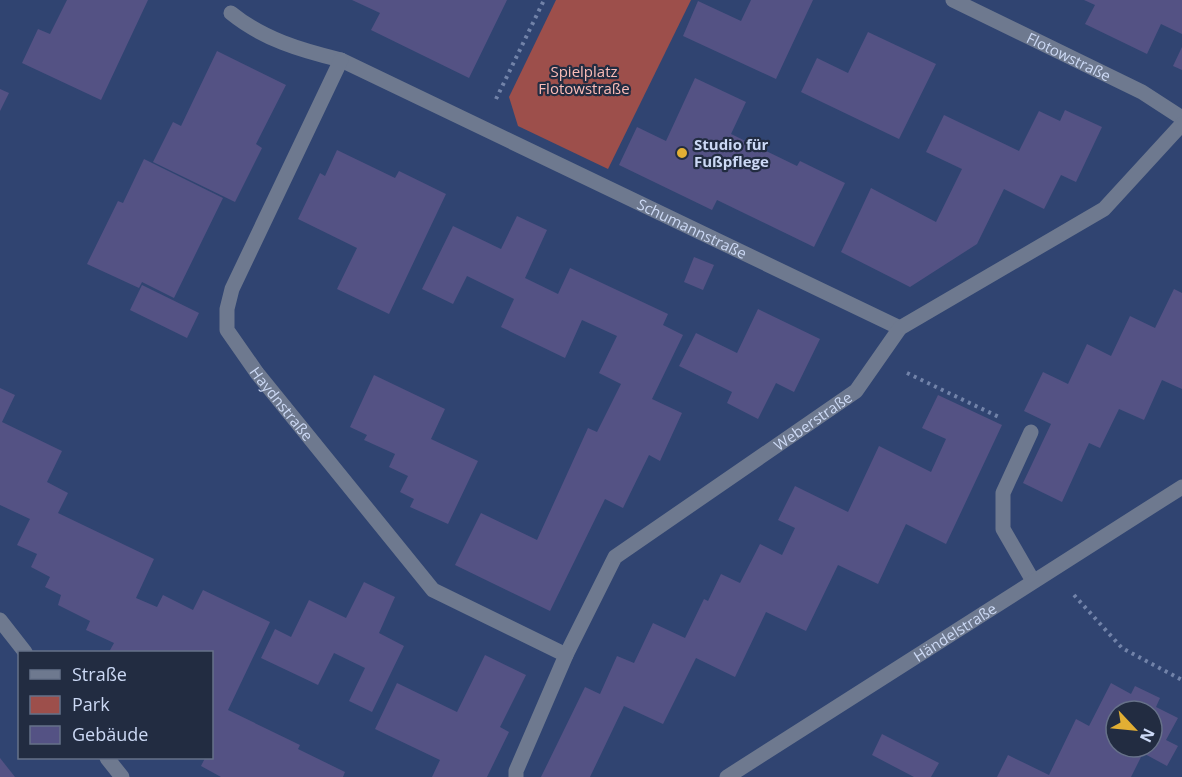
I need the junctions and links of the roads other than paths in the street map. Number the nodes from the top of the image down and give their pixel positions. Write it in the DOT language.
graph roads {
  1 [pos="953,0"];
  2 [pos="231,13"];
  3 [pos="341,60"];
  4 [pos="1182,118"];
  5 [pos="1182,124"];
  6 [pos="900,328"];
  7 [pos="1031,432"];
  8 [pos="1182,488"];
  9 [pos="1033,581"];
  10 [pos="0,620"];
  11 [pos="24,651"];
  12 [pos="566,655"];
  13 [pos="108,759"];
  14 [pos="122,777"];
  15 [pos="516,777"];
  16 [pos="727,777"];
  1 -- 4 [label="street, Flotowstraße"];
  2 -- 3 [label="street, Schumannstraße"];
  3 -- 6 [label="street, Schumannstraße"];
  3 -- 12 [label="street, Haydnstraße"];
  5 -- 6 [label="street, Weberstraße"];
  6 -- 12 [label="street, Weberstraße"];
  7 -- 9 [label="street"];
  8 -- 9 [label="street, Händelstraße"];
  9 -- 16 [label="street, Händelstraße"];
  10 -- 11 [label="street"];
  12 -- 15 [label="street, Weberstraße"];
  13 -- 14 [label="street"];
}
